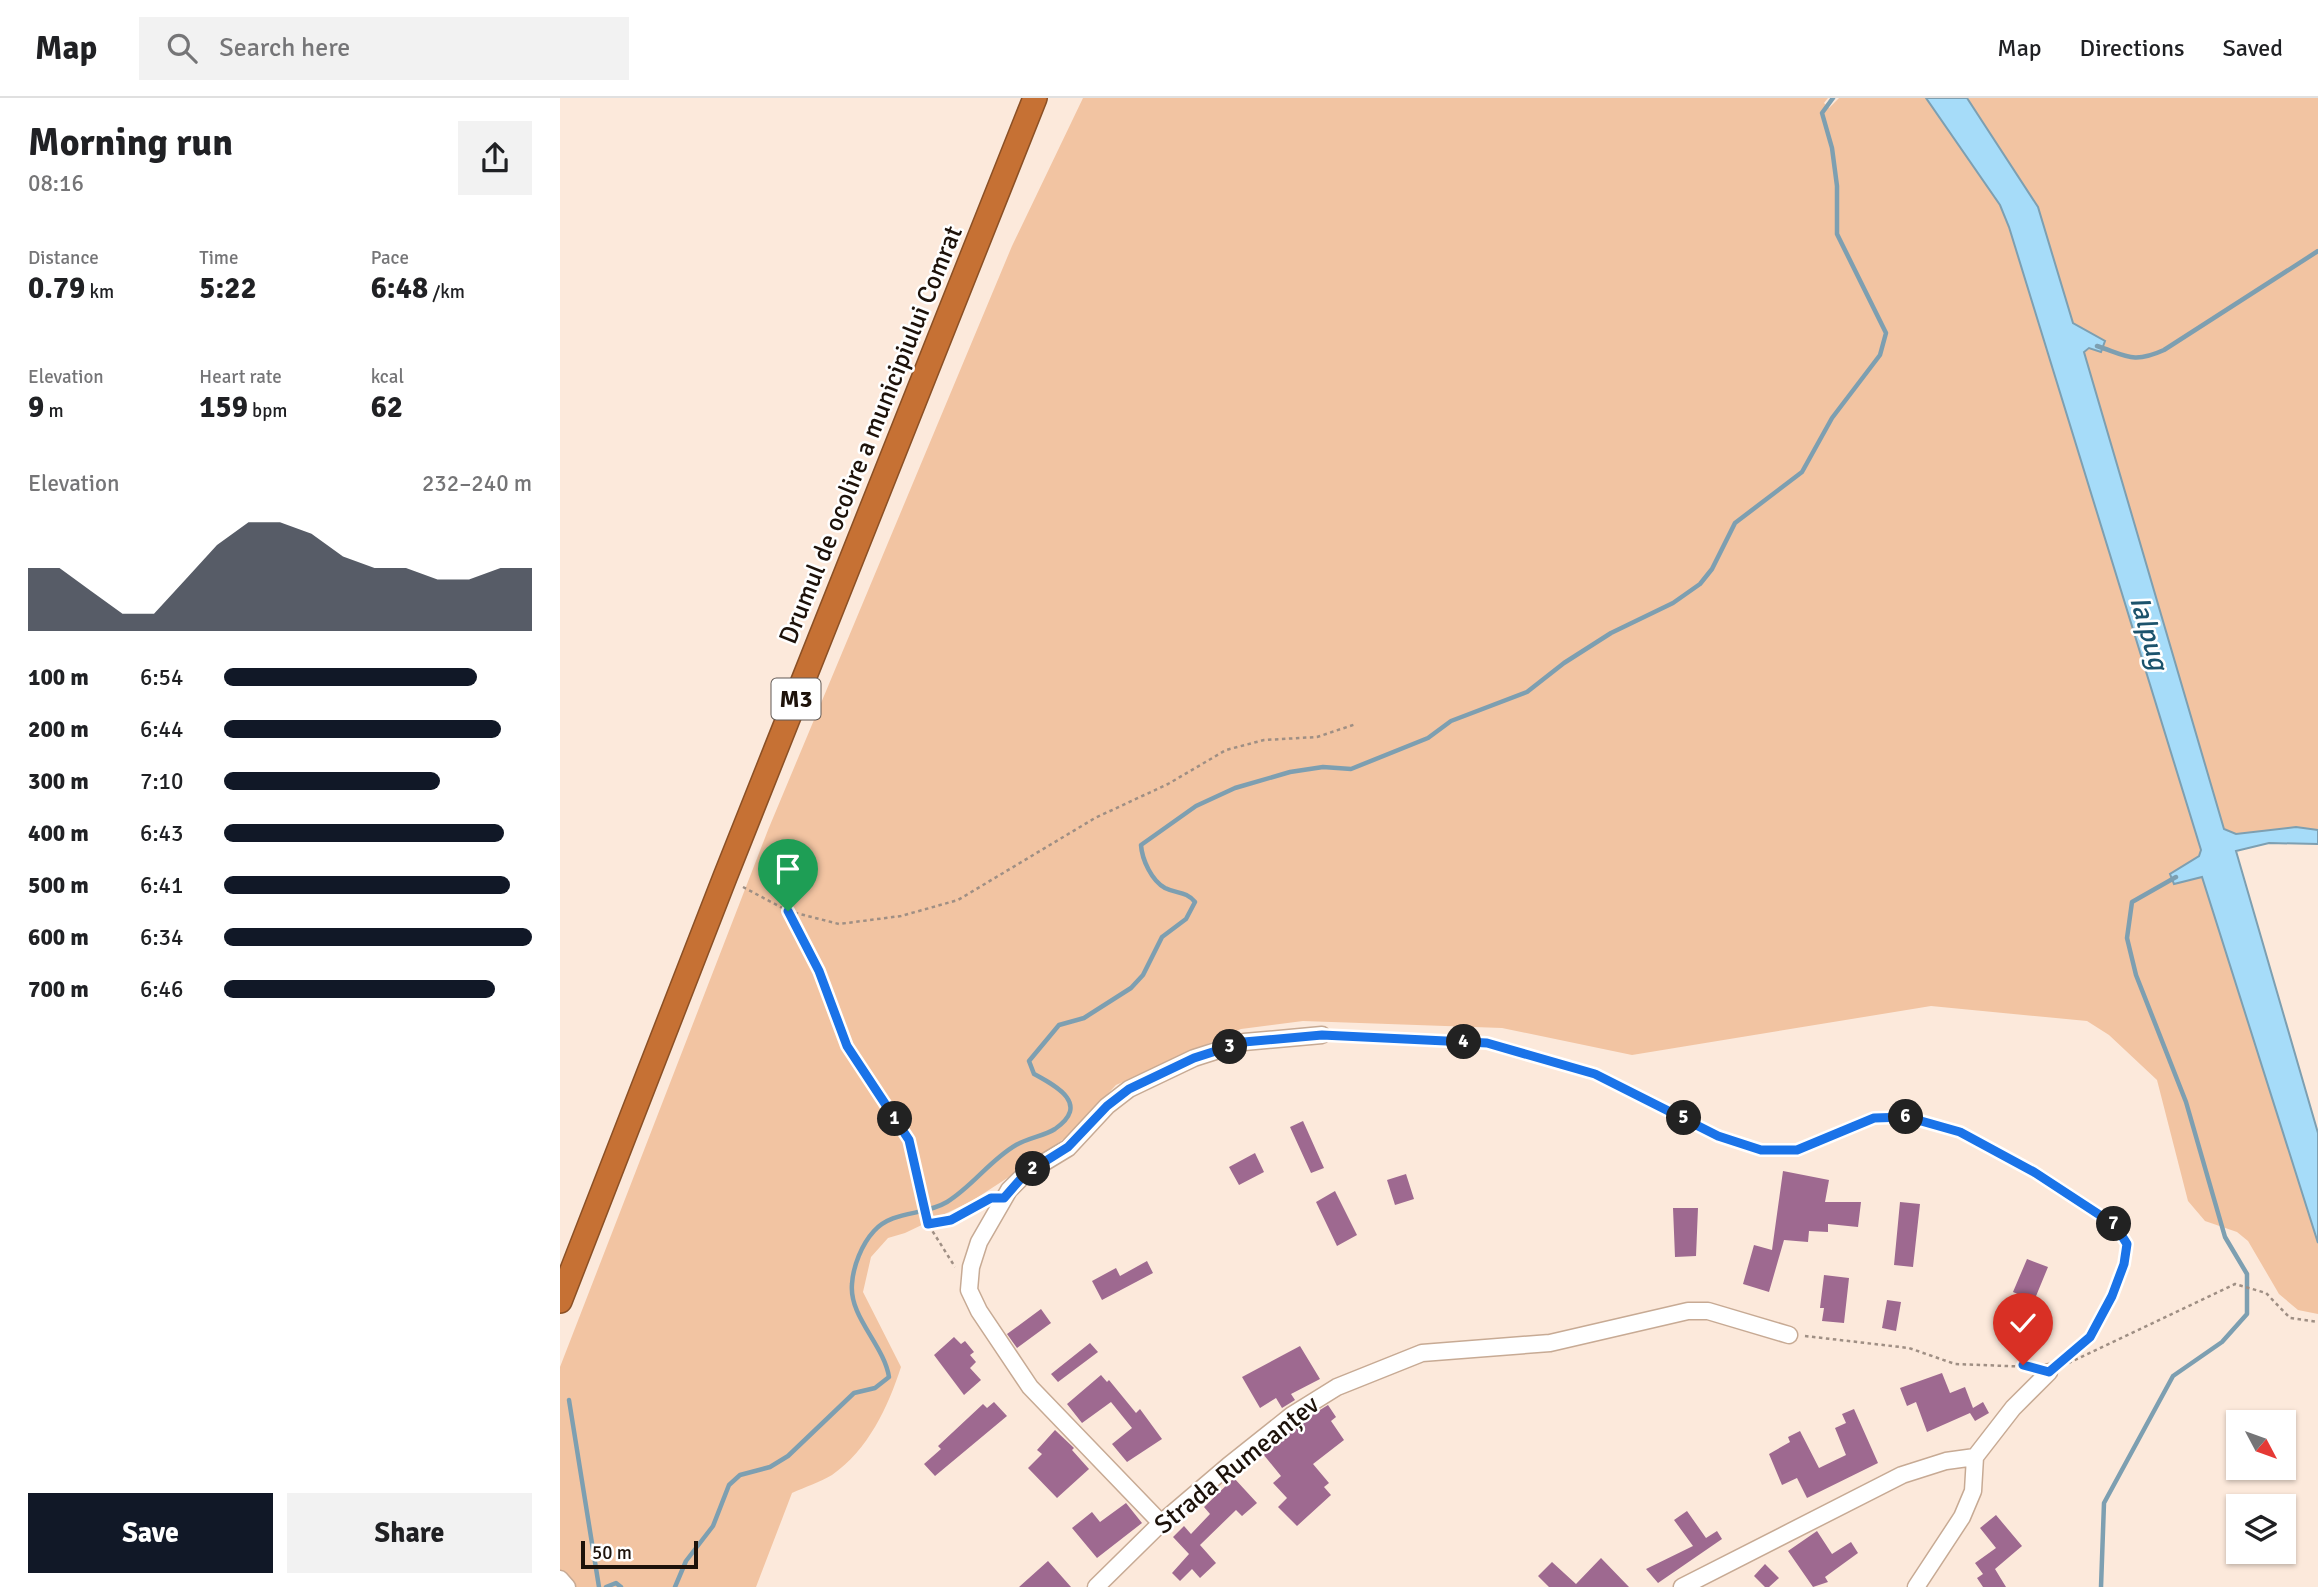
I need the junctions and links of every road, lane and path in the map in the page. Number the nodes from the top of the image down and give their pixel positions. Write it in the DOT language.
graph roads {
  1 [pos="1035,98"];
  2 [pos="1356,724"];
  3 [pos="725,877"];
  4 [pos="788,911"];
  5 [pos="1322,1035"];
  6 [pos="1004,1198"];
  7 [pos="928,1222"];
  8 [pos="968,1290"];
  9 [pos="560,1301"];
  10 [pos="2318,1322"];
  11 [pos="1789,1335"];
  12 [pos="2049,1372"];
  13 [pos="1975,1457"];
  14 [pos="1161,1523"];
  15 [pos="560,1579"];
  16 [pos="567,1587"];
  17 [pos="1096,1587"];
  18 [pos="1682,1587"];
  19 [pos="1916,1587"];
  1 -- 3 [label="highway, Drumul de ocolire a municipiului Comrat / M3"];
  2 -- 4 [label="path"];
  3 -- 4 [label="path"];
  3 -- 9 [label="highway, Drumul de ocolire a municipiului Comrat / M3"];
  4 -- 7 [label="path"];
  5 -- 6 [label="street"];
  5 -- 12 [label="path"];
  6 -- 7 [label="path"];
  6 -- 8 [label="street"];
  7 -- 8 [label="path"];
  8 -- 14 [label="street"];
  10 -- 12 [label="path"];
  11 -- 12 [label="path"];
  11 -- 14 [label="street, Strada Rumeanțev"];
  12 -- 13 [label="street"];
  13 -- 18 [label="street"];
  13 -- 19 [label="street"];
  14 -- 17 [label="street, Strada Rumeanțev"];
  15 -- 16 [label="street"];
}
